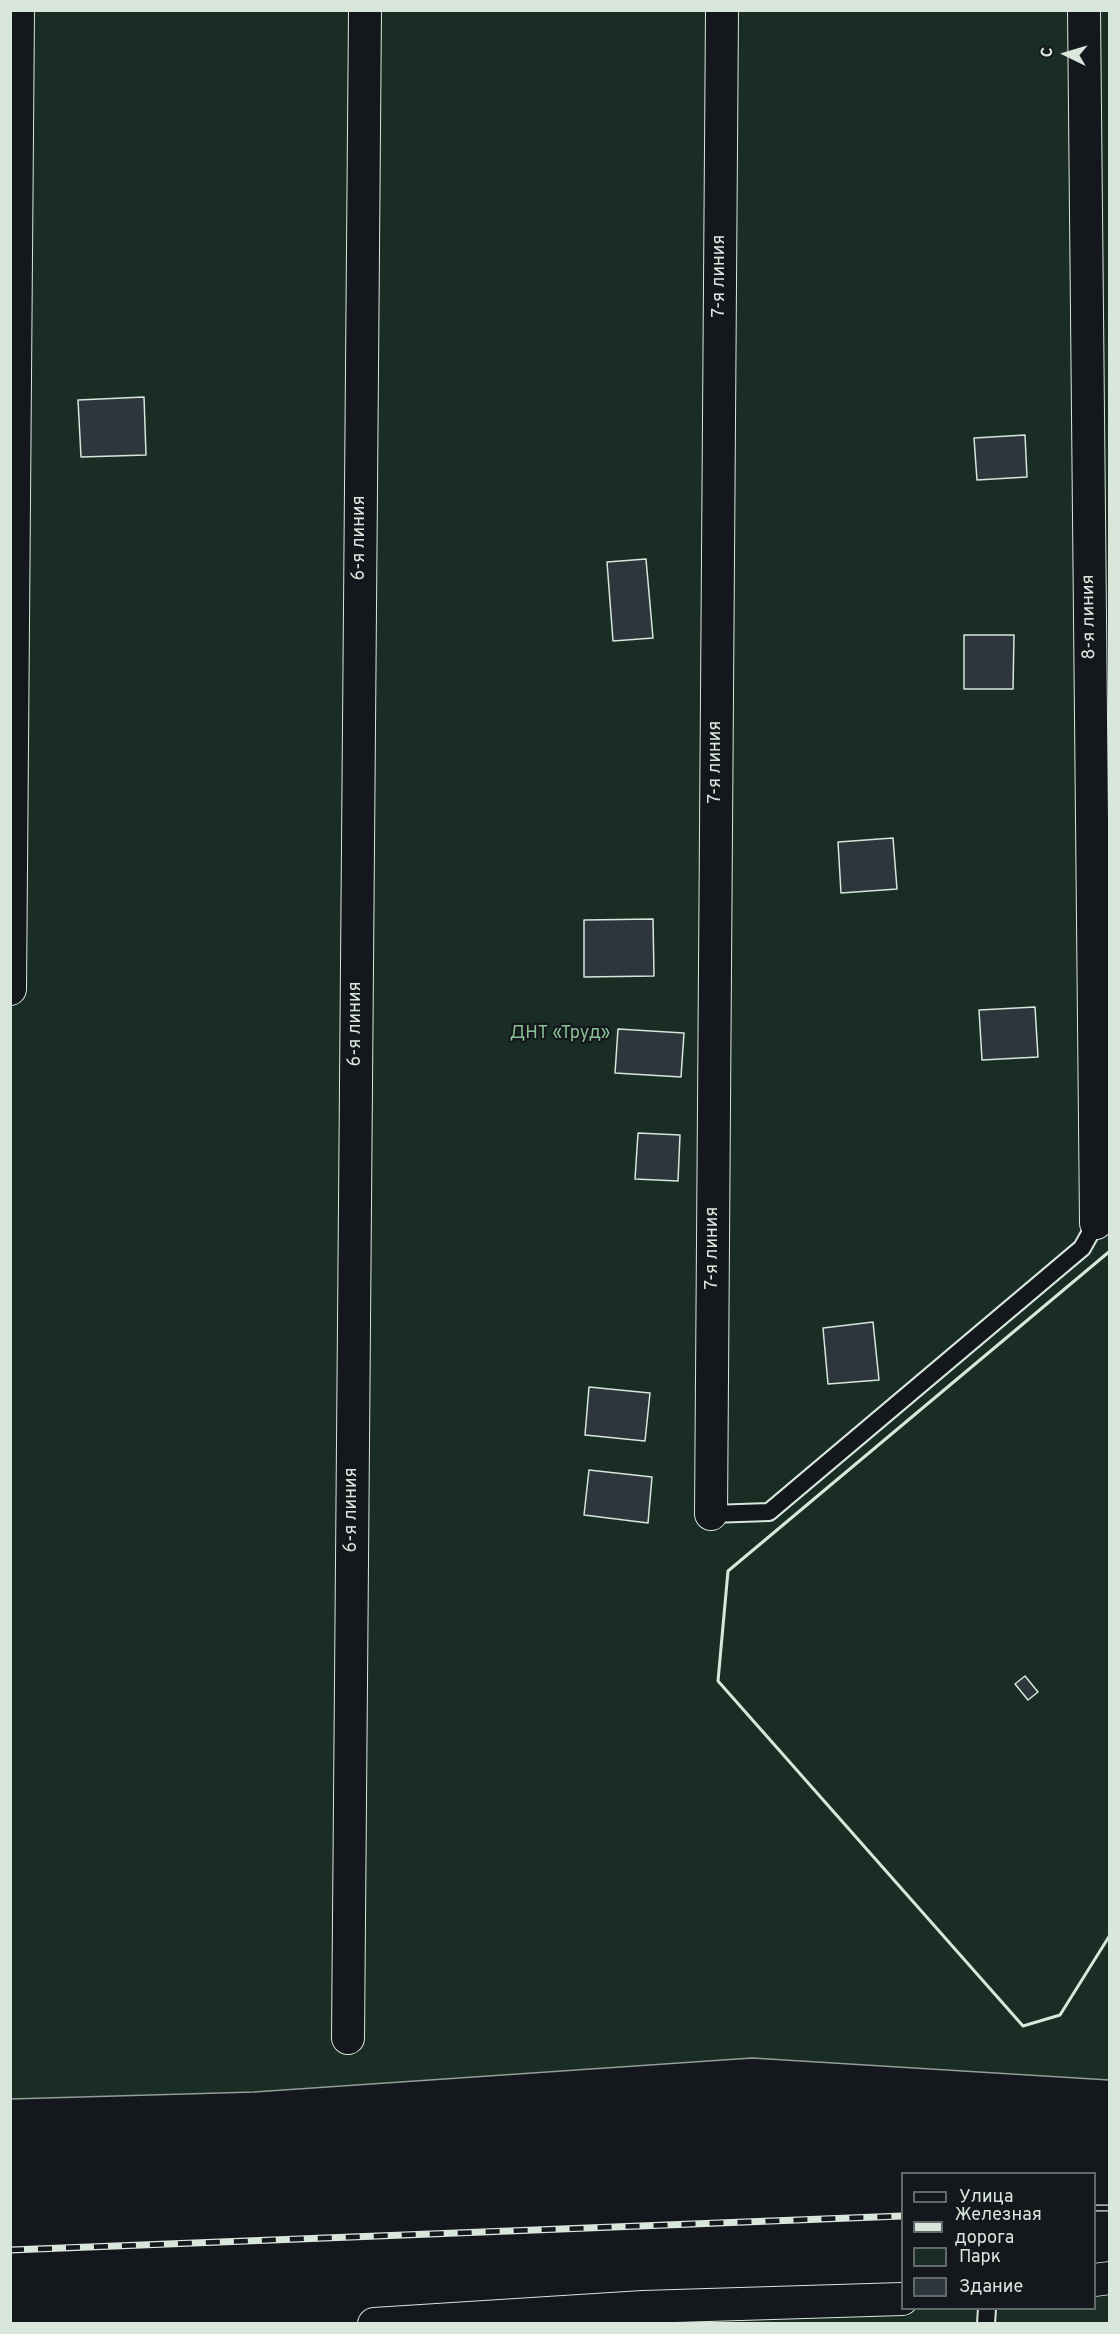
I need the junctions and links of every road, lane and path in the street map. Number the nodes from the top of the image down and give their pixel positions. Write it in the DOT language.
graph roads {
  1 [pos="18,10"];
  2 [pos="365,10"];
  3 [pos="722,10"];
  4 [pos="1084,10"];
  5 [pos="10,989"];
  6 [pos="1103,1222"];
  7 [pos="711,1514"];
  8 [pos="348,2038"];
  9 [pos="901,2299"];
  10 [pos="643,2315"];
  11 [pos="374,2324"];
  1 -- 5 [label="street"];
  2 -- 8 [label="street, 6-я линия"];
  3 -- 7 [label="street, 7-я линия"];
  4 -- 6 [label="street, 8-я линия"];
  6 -- 7 [label="lane"];
  9 -- 10 [label="street"];
  10 -- 11 [label="street"];
}
